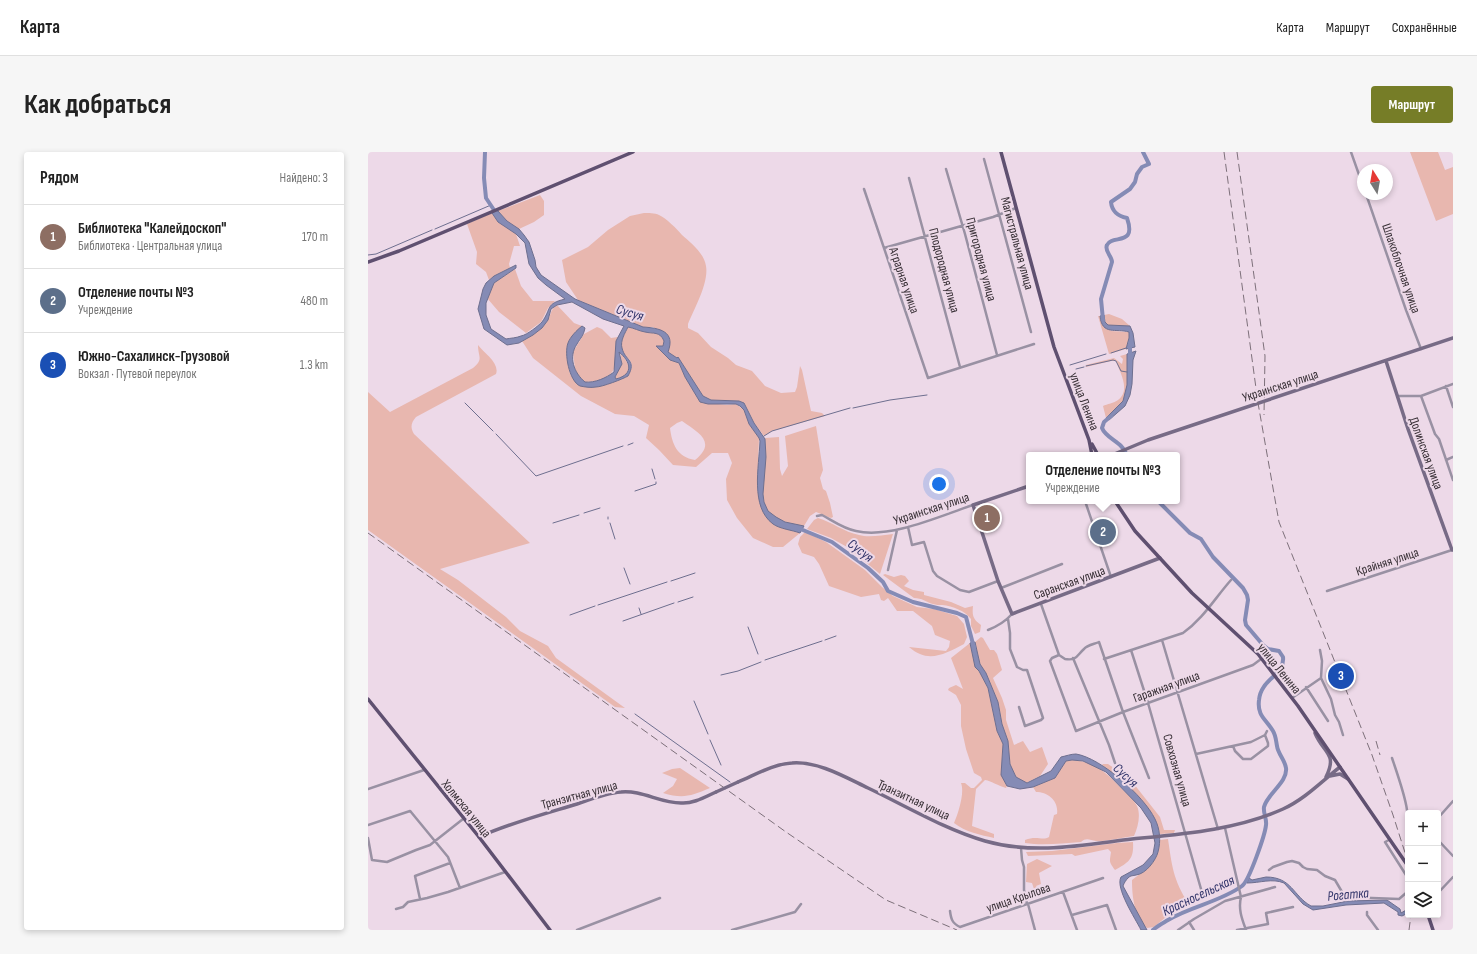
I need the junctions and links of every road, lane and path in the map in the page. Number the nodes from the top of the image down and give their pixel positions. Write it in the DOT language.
graph roads {
  1 [pos="633,152"];
  2 [pos="1001,152"];
  3 [pos="1351,152"];
  4 [pos="984,159"];
  5 [pos="946,169"];
  6 [pos="1357,169"];
  7 [pos="909,178"];
  8 [pos="864,189"];
  9 [pos="1368,200"];
  10 [pos="1016,208"];
  11 [pos="1000,214"];
  12 [pos="963,225"];
  13 [pos="925,236"];
  14 [pos="884,248"];
  15 [pos="368,262"];
  16 [pos="1031,332"];
  17 [pos="1453,338"];
  18 [pos="1034,344"];
  19 [pos="1421,349"];
  20 [pos="997,355"];
  21 [pos="1386,361"];
  22 [pos="960,367"];
  23 [pos="1453,384"];
  24 [pos="1446,386"];
  25 [pos="1397,396"];
  26 [pos="1421,396"];
  27 [pos="1453,407"];
  28 [pos="1089,440"];
  29 [pos="1096,451"];
  30 [pos="1091,452"];
  31 [pos="1120,452"];
  32 [pos="1453,457"];
  33 [pos="1446,460"];
  34 [pos="1453,480"];
  35 [pos="1026,487"];
  36 [pos="1086,504"];
  37 [pos="1117,504"];
  38 [pos="973,505"];
  39 [pos="816,516"];
  40 [pos="908,527"];
  41 [pos="897,530"];
  42 [pos="1452,550"];
  43 [pos="1160,558"];
  44 [pos="1062,564"];
  45 [pos="888,570"];
  46 [pos="1111,578"];
  47 [pos="1231,580"];
  48 [pos="998,581"];
  49 [pos="1000,588"];
  50 [pos="1327,591"];
  51 [pos="1041,604"];
  52 [pos="1207,609"];
  53 [pos="1012,614"];
  54 [pos="1008,619"];
  55 [pos="988,630"];
  56 [pos="1162,640"];
  57 [pos="1132,650"];
  58 [pos="1320,650"];
  59 [pos="1059,655"];
  60 [pos="1073,658"];
  61 [pos="1104,659"];
  62 [pos="1261,659"];
  63 [pos="1321,678"];
  64 [pos="1306,687"];
  65 [pos="1178,693"];
  66 [pos="1292,698"];
  67 [pos="368,699"];
  68 [pos="1148,702"];
  69 [pos="1018,707"];
  70 [pos="1123,712"];
  71 [pos="1328,721"];
  72 [pos="1099,722"];
  73 [pos="1314,728"];
  74 [pos="1267,731"];
  75 [pos="1264,735"];
  76 [pos="1343,735"];
  77 [pos="1233,746"];
  78 [pos="1196,754"];
  79 [pos="1392,758"];
  80 [pos="1115,763"];
  81 [pos="1340,767"];
  82 [pos="424,770"];
  83 [pos="1149,778"];
  84 [pos="1326,778"];
  85 [pos="1349,780"];
  86 [pos="368,789"];
  87 [pos="1453,801"];
  88 [pos="1407,810"];
  89 [pos="1441,815"];
  90 [pos="463,819"];
  91 [pos="368,825"];
  92 [pos="1225,828"];
  93 [pos="1218,829"];
  94 [pos="1185,834"];
  95 [pos="368,838"];
  96 [pos="479,838"];
  97 [pos="1387,841"];
  98 [pos="436,842"];
  99 [pos="1441,843"];
  100 [pos="1021,848"];
  101 [pos="1453,856"];
  102 [pos="1405,862"];
  103 [pos="450,863"];
  104 [pos="1269,870"];
  105 [pos="505,872"];
  106 [pos="1453,877"];
  107 [pos="1103,878"];
  108 [pos="1408,882"];
  109 [pos="1275,887"];
  110 [pos="460,888"];
  111 [pos="1441,890"];
  112 [pos="1063,892"];
  113 [pos="1405,895"];
  114 [pos="1203,896"];
  115 [pos="1240,897"];
  116 [pos="660,898"];
  117 [pos="420,899"];
  118 [pos="801,904"];
  119 [pos="1027,904"];
  120 [pos="1293,907"];
  121 [pos="396,909"];
  122 [pos="950,911"];
  123 [pos="1367,912"];
  124 [pos="1072,915"];
  125 [pos="1429,918"];
  126 [pos="1189,922"];
  127 [pos="1245,929"];
  128 [pos="550,930"];
  129 [pos="577,930"];
  130 [pos="732,930"];
  131 [pos="1035,930"];
  132 [pos="1077,930"];
  133 [pos="1116,930"];
  134 [pos="1178,930"];
  135 [pos="1194,930"];
  136 [pos="1238,930"];
  137 [pos="1378,930"];
  138 [pos="1433,930"];
  1 -- 15 [label="main road"];
  2 -- 10 [label="main road, улица Ленина"];
  3 -- 6 [label="street"];
  4 -- 11 [label="street, Магистральная улица"];
  5 -- 12 [label="street, Пригородная улица"];
  7 -- 13 [label="street, Плодородная улица"];
  8 -- 14 [label="street, Аграрная улица"];
  9 -- 19 [label="street, Шлакоблочная улица"];
  10 -- 11 [label="street"];
  10 -- 28 [label="main road, улица Ленина"];
  11 -- 12 [label="street"];
  11 -- 16 [label="street, Магистральная улица"];
  12 -- 13 [label="street"];
  12 -- 20 [label="street, Пригородная улица"];
  13 -- 14 [label="street"];
  13 -- 22 [label="street, Плодородная улица"];
  14 -- 22 [label="street, Аграрная улица"];
  17 -- 19 [label="main road, Украинская улица"];
  18 -- 20 [label="street"];
  19 -- 21 [label="main road, Украинская улица"];
  20 -- 22 [label="street"];
  21 -- 25 [label="main road, Долинская улица"];
  21 -- 31 [label="main road, Украинская улица"];
  23 -- 24 [label="street"];
  24 -- 26 [label="street"];
  24 -- 27 [label="street"];
  25 -- 26 [label="street"];
  25 -- 42 [label="main road, Долинская улица"];
  26 -- 33 [label="street"];
  28 -- 29 [label="main road, улица Ленина"];
  28 -- 30 [label="main road, улица Ленина"];
  32 -- 33 [label="street"];
  33 -- 34 [label="street"];
  35 -- 38 [label="main road, Украинская улица"];
  36 -- 46 [label="street"];
  37 -- 43 [label="main road, улица Ленина"];
  38 -- 40 [label="street, Украинская улица"];
  38 -- 48 [label="main road"];
  39 -- 41 [label="street, Украинская улица"];
  40 -- 41 [label="street, Украинская улица"];
  40 -- 48 [label="street"];
  41 -- 45 [label="street"];
  42 -- 50 [label="street, Крайняя улица"];
  43 -- 46 [label="main road, Саранская улица"];
  43 -- 52 [label="main road, улица Ленина"];
  44 -- 49 [label="street"];
  46 -- 51 [label="main road, Саранская улица"];
  47 -- 52 [label="street"];
  48 -- 49 [label="main road"];
  49 -- 53 [label="main road"];
  51 -- 53 [label="main road, Саранская улица"];
  51 -- 59 [label="street"];
  52 -- 56 [label="street"];
  52 -- 62 [label="main road, улица Ленина"];
  53 -- 54 [label="street"];
  54 -- 55 [label="street"];
  54 -- 69 [label="street"];
  56 -- 57 [label="street"];
  56 -- 65 [label="street"];
  57 -- 61 [label="street"];
  57 -- 68 [label="street, Совхозная улица"];
  58 -- 63 [label="street"];
  59 -- 60 [label="street"];
  59 -- 72 [label="street, Гаражная улица"];
  60 -- 61 [label="street"];
  60 -- 72 [label="street"];
  61 -- 70 [label="street"];
  62 -- 65 [label="street, Гаражная улица"];
  62 -- 66 [label="main road, улица Ленина"];
  63 -- 64 [label="street"];
  63 -- 76 [label="street"];
  64 -- 66 [label="street"];
  64 -- 71 [label="street"];
  65 -- 68 [label="street, Гаражная улица"];
  65 -- 78 [label="street"];
  66 -- 73 [label="main road, улица Ленина"];
  67 -- 82 [label="main road, Холмская улица"];
  68 -- 70 [label="street, Гаражная улица"];
  68 -- 94 [label="street, Совхозная улица"];
  70 -- 72 [label="street, Гаражная улица"];
  70 -- 83 [label="street"];
  72 -- 80 [label="street"];
  73 -- 81 [label="main road, улица Ленина"];
  73 -- 84 [label="main road"];
  74 -- 75 [label="street"];
  75 -- 77 [label="street"];
  75 -- 77 [label="street"];
  77 -- 78 [label="street"];
  78 -- 93 [label="street"];
  79 -- 88 [label="street"];
  81 -- 84 [label="main road, Транзитная улица"];
  81 -- 85 [label="main road, улица Ленина"];
  82 -- 86 [label="street"];
  82 -- 90 [label="main road, Холмская улица"];
  84 -- 85 [label="main road"];
  84 -- 92 [label="main road, Транзитная улица"];
  85 -- 97 [label="main road, улица Ленина"];
  87 -- 89 [label="street"];
  90 -- 96 [label="main road, Холмская улица"];
  90 -- 98 [label="street"];
  91 -- 98 [label="street"];
  92 -- 93 [label="main road, Транзитная улица"];
  92 -- 115 [label="street"];
  93 -- 94 [label="main road, Транзитная улица"];
  94 -- 100 [label="main road, Транзитная улица"];
  94 -- 114 [label="street, Совхозная улица"];
  95 -- 98 [label="street"];
  96 -- 100 [label="main road, Транзитная улица, bridge"];
  96 -- 105 [label="main road, Холмская улица"];
  97 -- 102 [label="main road, улица Ленина"];
  97 -- 108 [label="street"];
  98 -- 103 [label="street"];
  99 -- 101 [label="street"];
  100 -- 119 [label="street"];
  103 -- 110 [label="street"];
  103 -- 117 [label="street"];
  104 -- 113 [label="street"];
  105 -- 110 [label="street"];
  105 -- 128 [label="main road, Холмская улица"];
  106 -- 111 [label="street"];
  107 -- 112 [label="street, улица Крылова"];
  109 -- 115 [label="street"];
  110 -- 117 [label="street"];
  112 -- 119 [label="street, улица Крылова"];
  112 -- 124 [label="street"];
  115 -- 126 [label="street"];
  115 -- 127 [label="street"];
  116 -- 129 [label="street"];
  117 -- 121 [label="street"];
  118 -- 130 [label="street"];
  119 -- 122 [label="street, улица Крылова"];
  119 -- 131 [label="street"];
  120 -- 127 [label="street"];
  123 -- 137 [label="street"];
  124 -- 132 [label="street"];
  124 -- 133 [label="street"];
  125 -- 138 [label="main road"];
  126 -- 134 [label="street"];
  126 -- 135 [label="street"];
  127 -- 136 [label="street"];
}
